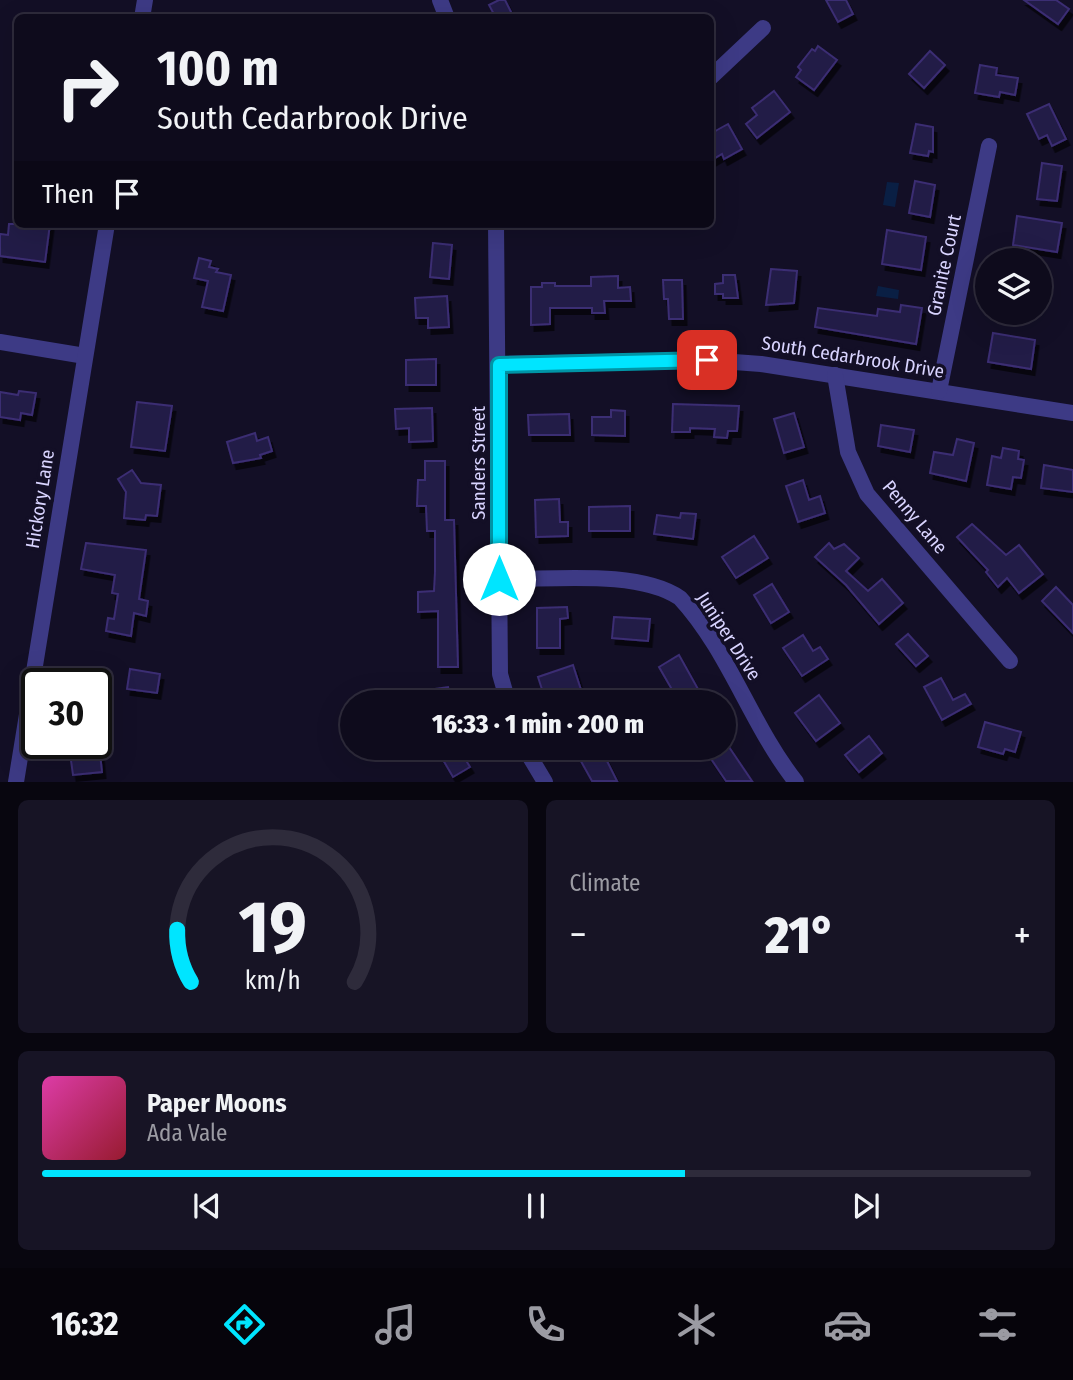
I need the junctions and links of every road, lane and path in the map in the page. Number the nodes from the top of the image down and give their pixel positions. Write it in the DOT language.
graph roads {
  1 [pos="763,29"];
  2 [pos="714,74"];
  3 [pos="989,146"];
  4 [pos="106,228"];
  5 [pos="496,228"];
  6 [pos="0,342"];
  7 [pos="85,356"];
  8 [pos="499,365"];
  9 [pos="835,375"];
  10 [pos="939,391"];
  11 [pos="1073,413"];
  12 [pos="499,579"];
  13 [pos="1010,661"];
  14 [pos="505,690"];
  15 [pos="532,760"];
  16 [pos="16,782"];
  17 [pos="545,782"];
  18 [pos="796,782"];
  1 -- 2 [label="street"];
  3 -- 10 [label="street, Granite Court"];
  4 -- 7 [label="street, Hickory Lane"];
  5 -- 8 [label="street, Sanders Street"];
  6 -- 7 [label="street"];
  7 -- 16 [label="street, Hickory Lane"];
  8 -- 9 [label="street, South Cedarbrook Drive"];
  8 -- 12 [label="street, Sanders Street"];
  9 -- 10 [label="street, South Cedarbrook Drive"];
  9 -- 13 [label="street, Penny Lane"];
  10 -- 11 [label="street, South Cedarbrook Drive"];
  12 -- 14 [label="street, Sanders Street"];
  12 -- 18 [label="street, Juniper Drive"];
  15 -- 17 [label="street"];
}
